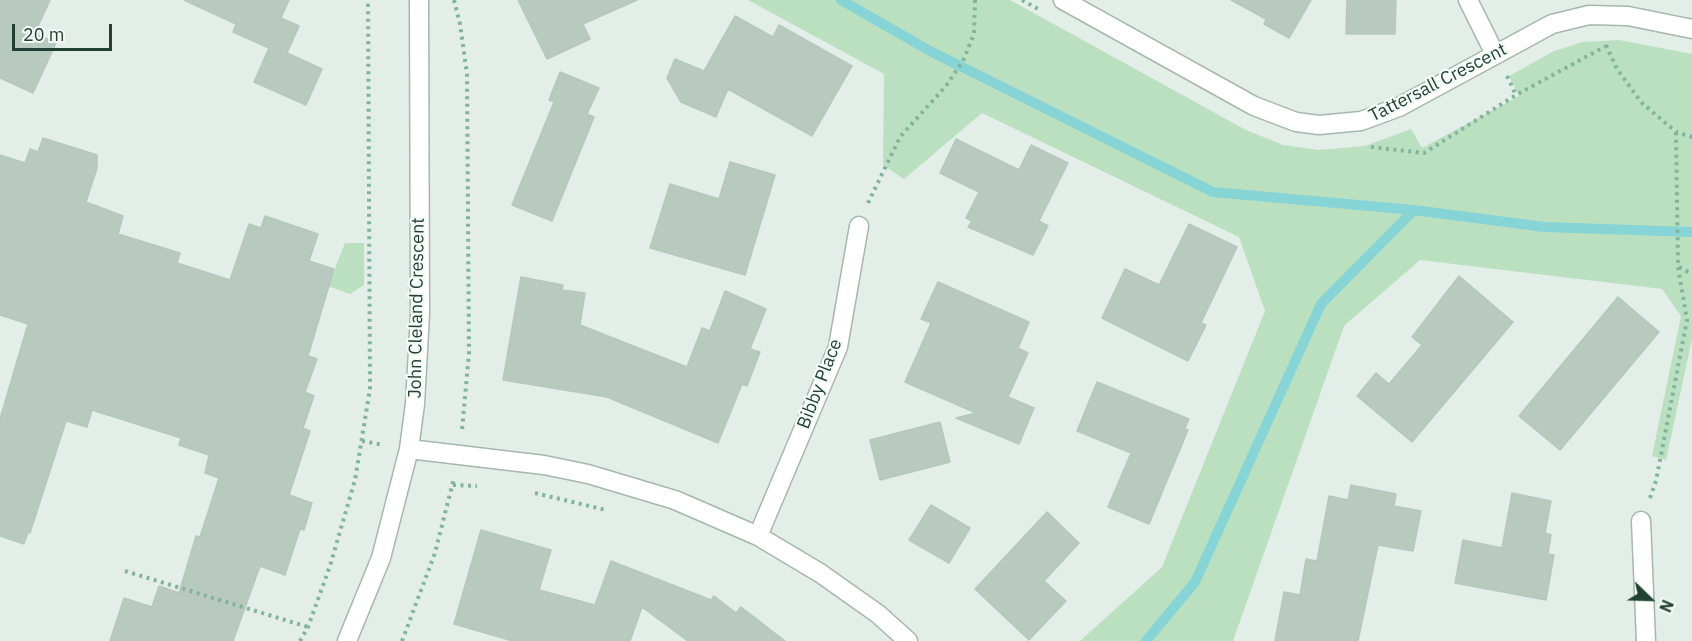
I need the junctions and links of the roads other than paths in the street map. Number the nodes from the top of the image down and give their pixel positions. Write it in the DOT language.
graph roads {
  1 [pos="418,0"];
  2 [pos="1063,0"];
  3 [pos="1468,0"];
  4 [pos="1692,29"];
  5 [pos="1495,54"];
  6 [pos="859,226"];
  7 [pos="409,449"];
  8 [pos="1641,521"];
  9 [pos="758,536"];
  10 [pos="347,641"];
  11 [pos="908,641"];
  12 [pos="1646,641"];
  1 -- 7 [label="street, John Cleland Crescent"];
  2 -- 5 [label="street, Tattersall Crescent"];
  3 -- 5 [label="street"];
  4 -- 5 [label="street, Tattersall Crescent"];
  6 -- 9 [label="street, Bibby Place"];
  7 -- 9 [label="street"];
  7 -- 10 [label="street, John Cleland Crescent"];
  8 -- 12 [label="street"];
  9 -- 11 [label="street"];
}
